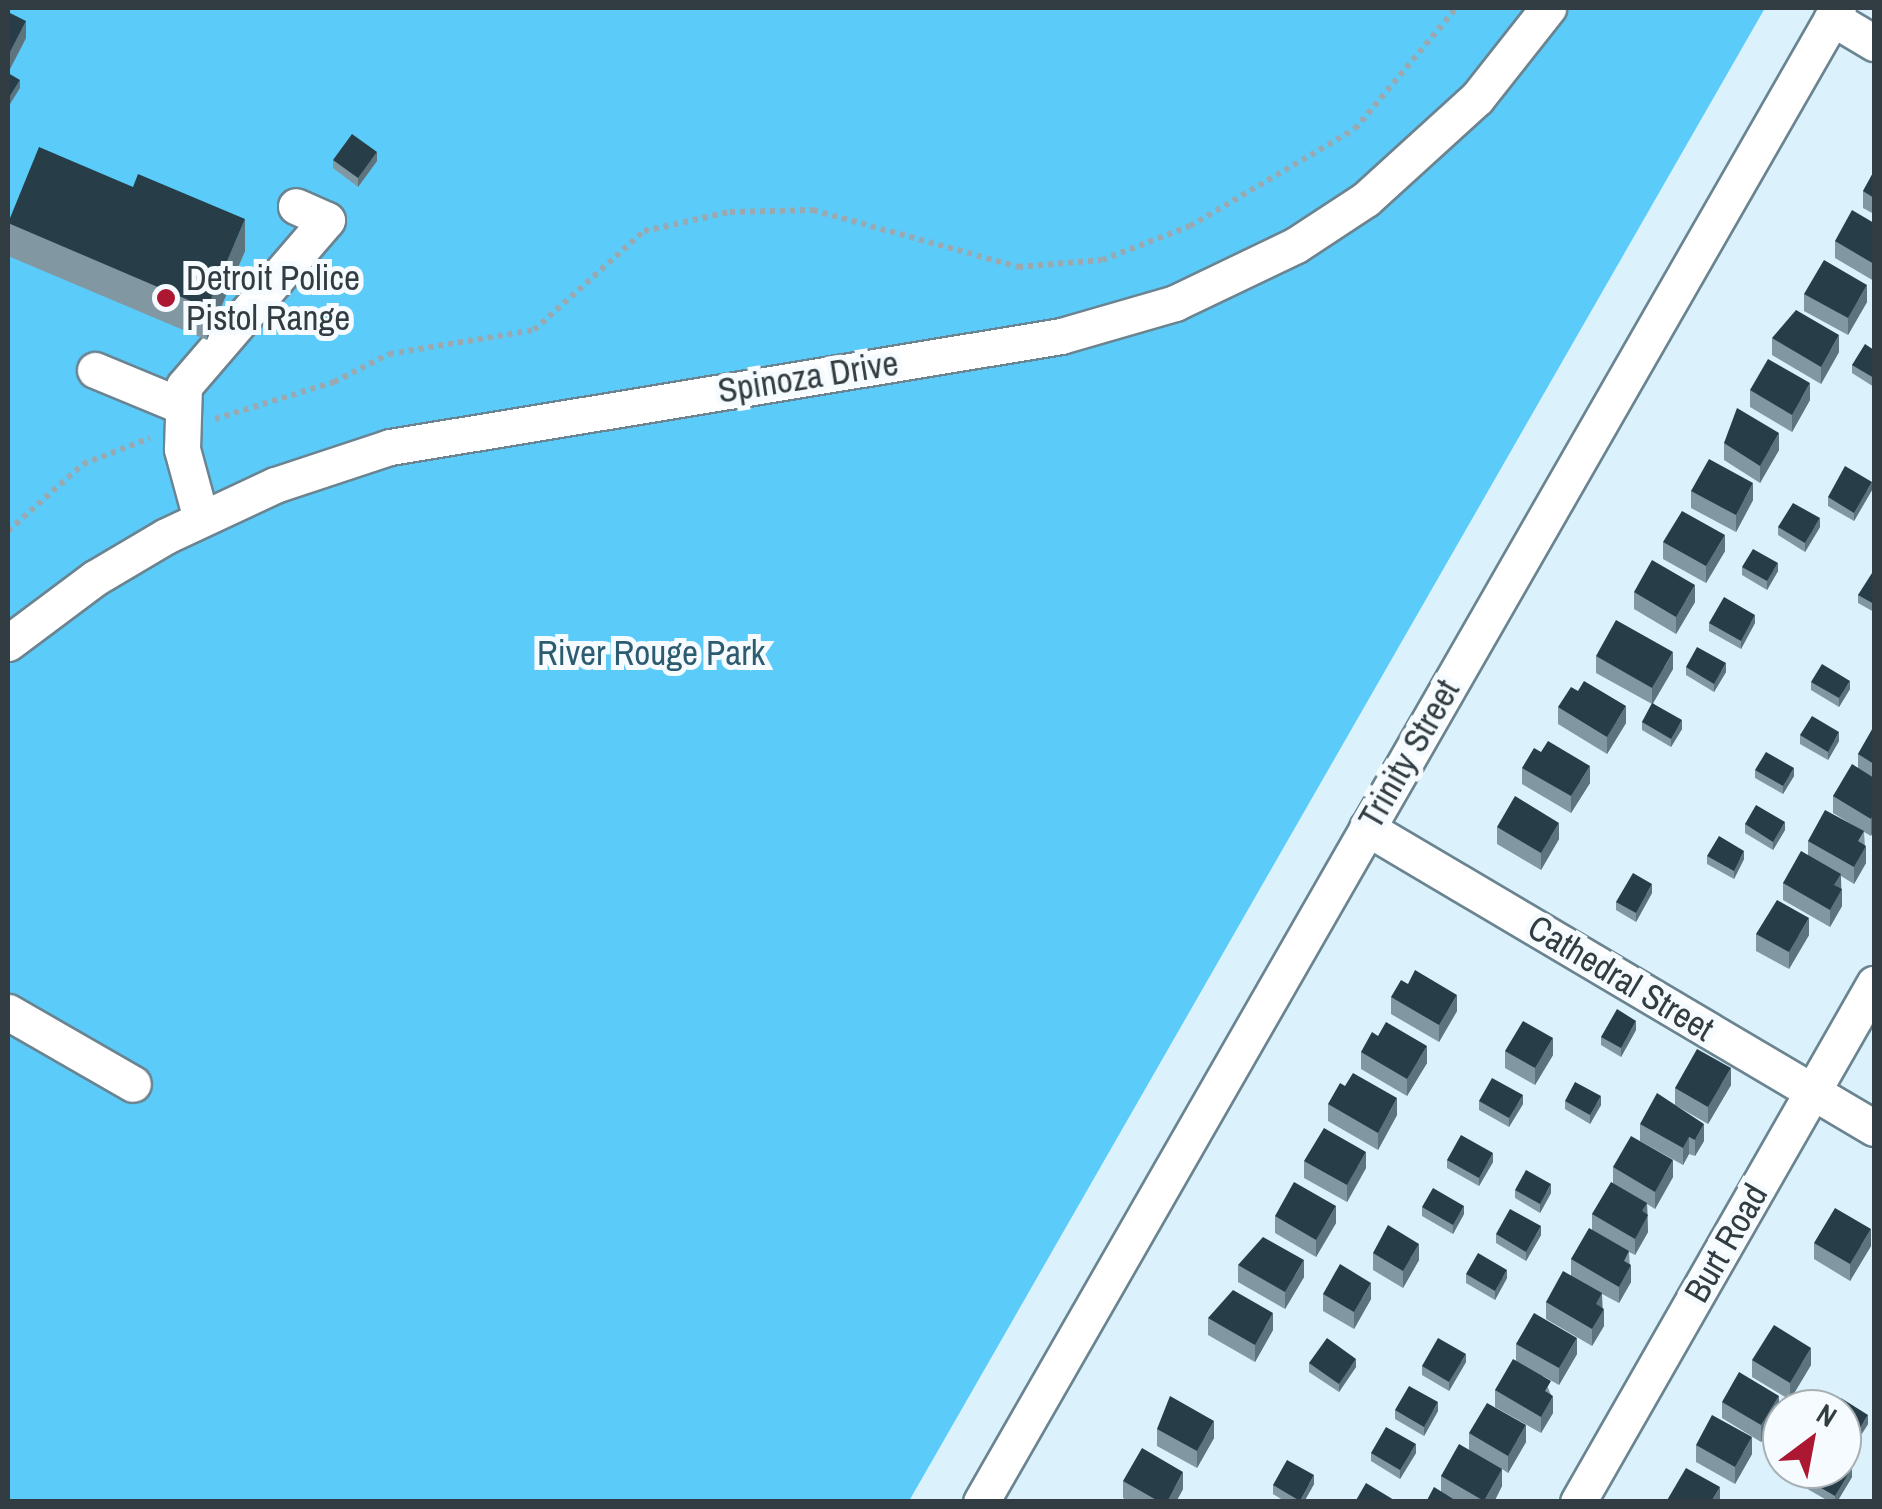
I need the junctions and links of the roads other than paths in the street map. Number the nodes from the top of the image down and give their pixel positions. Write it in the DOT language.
graph roads {
  1 [pos="1548,8"];
  2 [pos="1835,13"];
  3 [pos="1874,43"];
  4 [pos="296,206"];
  5 [pos="95,370"];
  6 [pos="181,418"];
  7 [pos="201,519"];
  8 [pos="8,643"];
  9 [pos="1367,828"];
  10 [pos="1874,984"];
  11 [pos="8,1012"];
  12 [pos="132,1084"];
  13 [pos="1813,1091"];
  14 [pos="1874,1128"];
  15 [pos="981,1502"];
  16 [pos="1578,1502"];
  1 -- 7 [label="street, Spinoza Drive"];
  2 -- 3 [label="street"];
  2 -- 9 [label="street, Trinity Street"];
  4 -- 6 [label="street"];
  5 -- 6 [label="street"];
  6 -- 7 [label="street"];
  7 -- 8 [label="street, Spinoza Drive"];
  9 -- 13 [label="street, Cathedral Street"];
  9 -- 15 [label="street, Trinity Street"];
  10 -- 13 [label="street, Burt Road"];
  11 -- 12 [label="street"];
  13 -- 14 [label="street, Cathedral Street"];
  13 -- 16 [label="street, Burt Road"];
}
